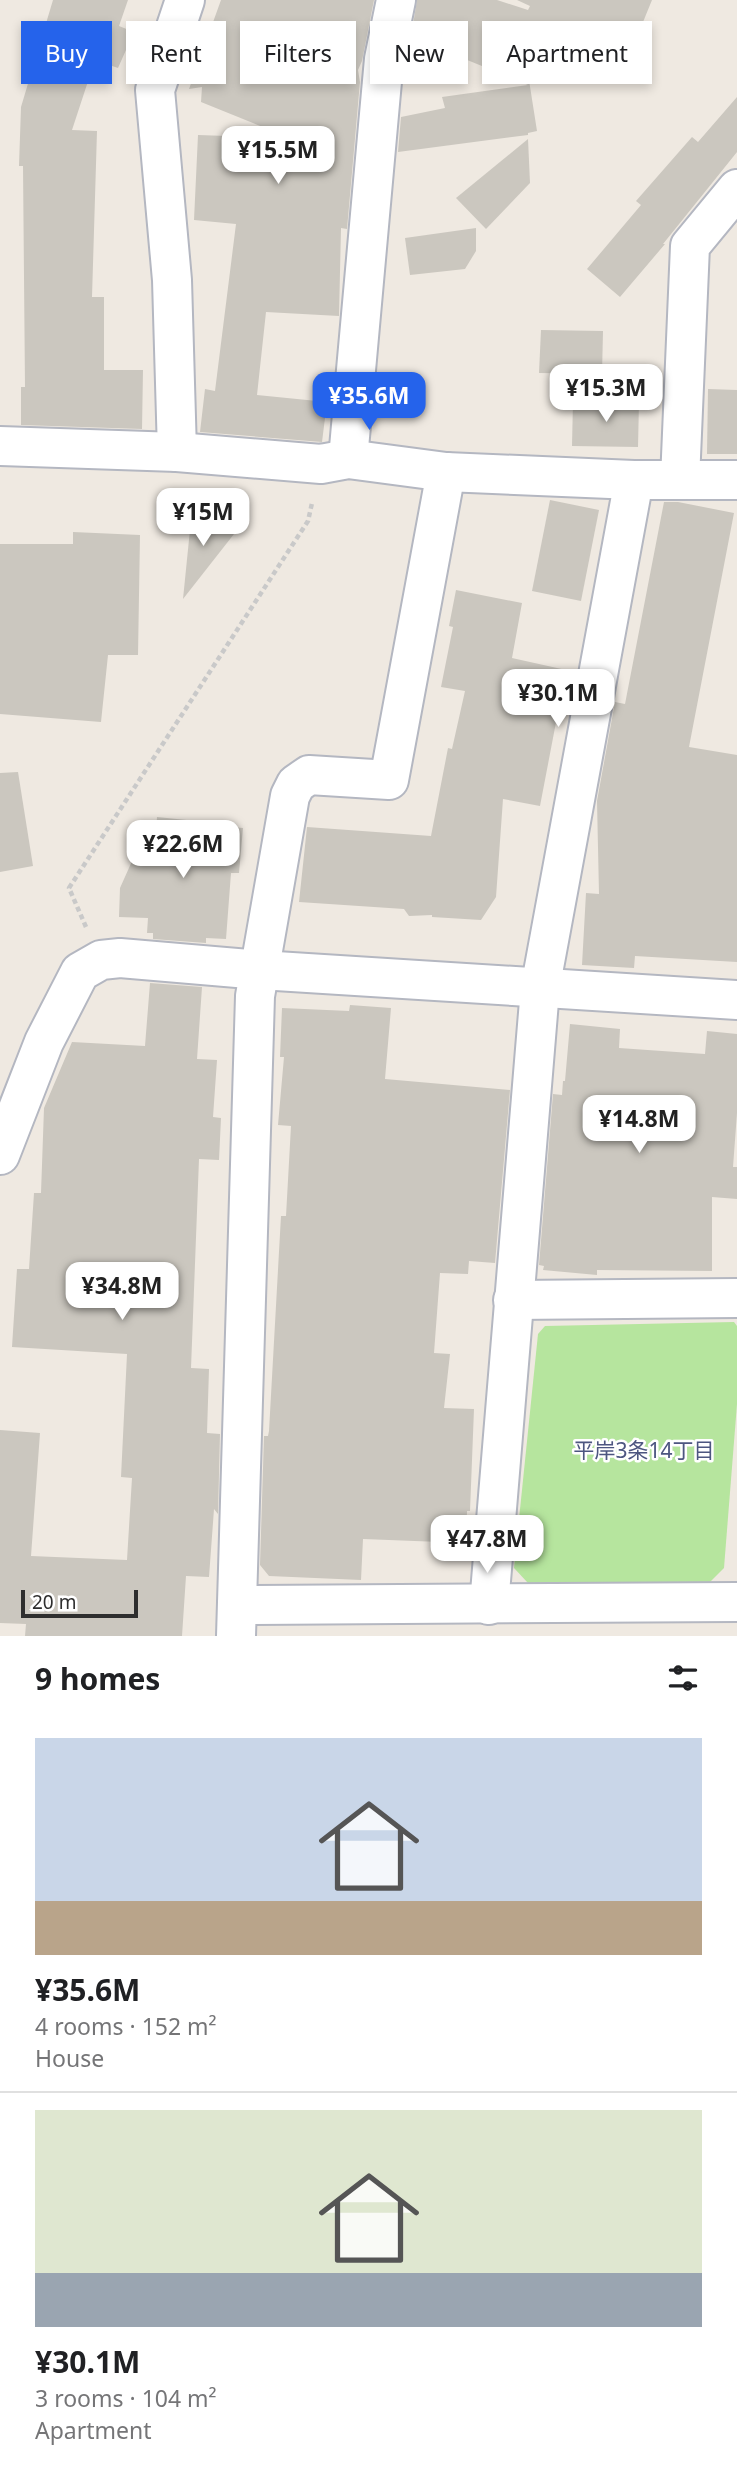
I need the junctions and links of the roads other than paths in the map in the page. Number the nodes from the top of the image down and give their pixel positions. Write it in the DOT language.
graph roads {
  1 [pos="185,0"];
  2 [pos="396,0"];
  3 [pos="737,190"];
  4 [pos="0,446"];
  5 [pos="177,452"];
  6 [pos="334,462"];
  7 [pos="446,472"];
  8 [pos="634,480"];
  9 [pos="680,480"];
  10 [pos="737,480"];
  11 [pos="260,970"];
  12 [pos="540,989"];
  13 [pos="737,1000"];
  14 [pos="0,1154"];
  15 [pos="737,1298"];
  16 [pos="513,1300"];
  17 [pos="737,1602"];
  18 [pos="489,1605"];
  19 [pos="236,1620"];
  1 -- 5 [label="street"];
  2 -- 6 [label="street"];
  3 -- 9 [label="street"];
  4 -- 5 [label="street"];
  5 -- 6 [label="street"];
  6 -- 7 [label="street"];
  7 -- 8 [label="street"];
  7 -- 11 [label="street"];
  8 -- 9 [label="street"];
  8 -- 12 [label="street"];
  9 -- 10 [label="street"];
  11 -- 12 [label="street"];
  11 -- 14 [label="street"];
  11 -- 19 [label="street"];
  12 -- 13 [label="street"];
  12 -- 16 [label="street"];
  15 -- 16 [label="street"];
  16 -- 18 [label="street"];
  17 -- 18 [label="street"];
  18 -- 19 [label="street"];
}
